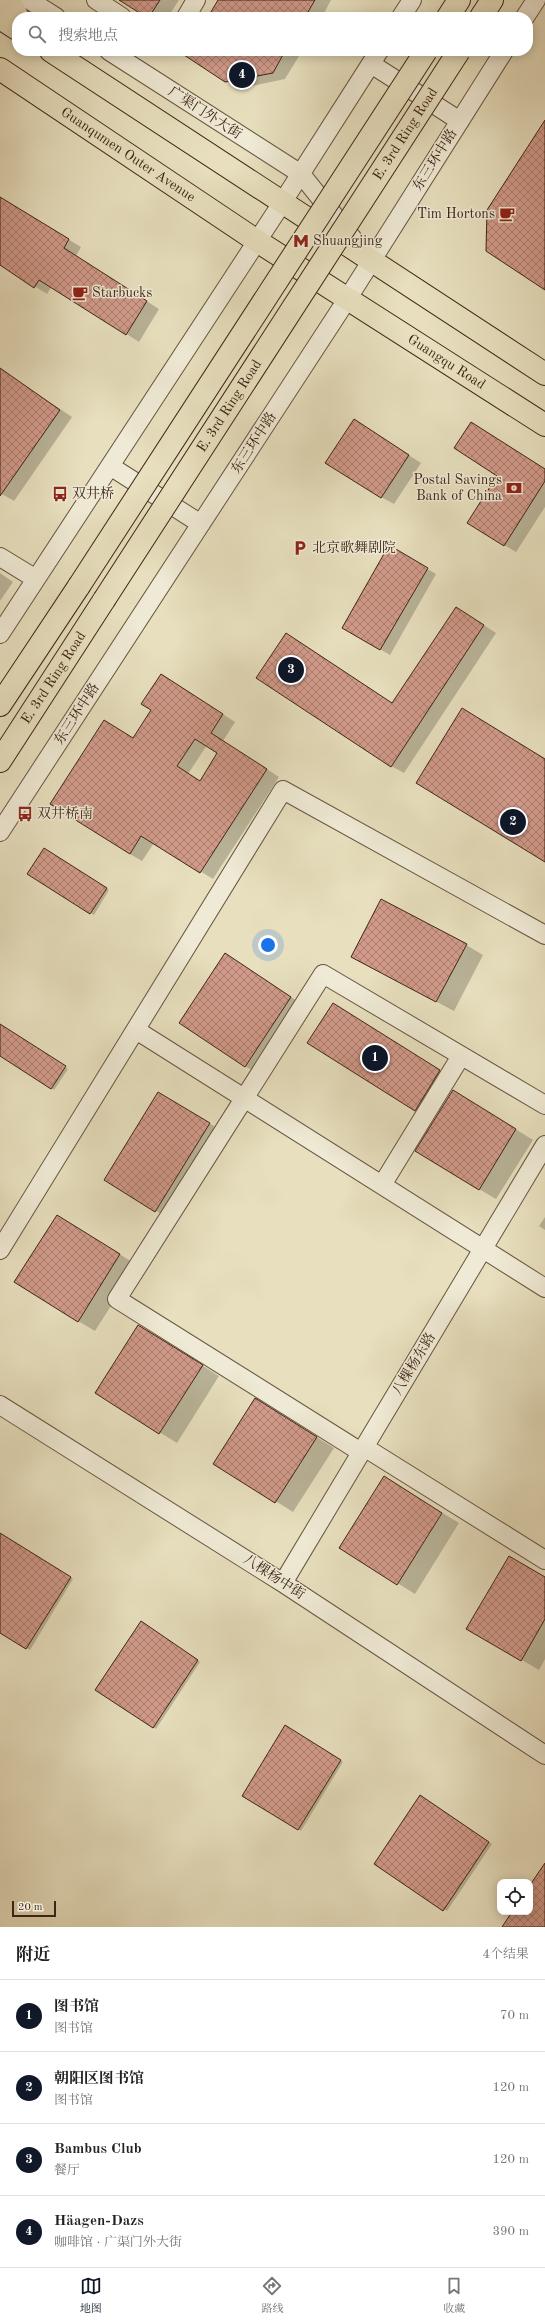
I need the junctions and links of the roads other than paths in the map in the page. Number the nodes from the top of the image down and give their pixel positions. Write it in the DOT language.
graph roads {
  1 [pos="8,0"];
  2 [pos="29,0"];
  3 [pos="96,0"];
  4 [pos="196,0"];
  5 [pos="412,0"];
  6 [pos="459,0"];
  7 [pos="492,0"];
  8 [pos="536,0"];
  9 [pos="15,12"];
  10 [pos="48,12"];
  11 [pos="114,12"];
  12 [pos="189,12"];
  13 [pos="404,12"];
  14 [pos="451,12"];
  15 [pos="484,12"];
  16 [pos="528,12"];
  17 [pos="0,18"];
  18 [pos="12,26"];
  19 [pos="58,56"];
  20 [pos="117,56"];
  21 [pos="423,56"];
  22 [pos="456,56"];
  23 [pos="501,56"];
  24 [pos="375,57"];
  25 [pos="0,69"];
  26 [pos="460,121"];
  27 [pos="300,174"];
  28 [pos="282,203"];
  29 [pos="257,241"];
  30 [pos="371,262"];
  31 [pos="348,298"];
  32 [pos="545,374"];
  33 [pos="545,425"];
  34 [pos="110,466"];
  35 [pos="201,524"];
  36 [pos="0,557"];
  37 [pos="36,579"];
  38 [pos="0,634"];
  39 [pos="0,705"];
  40 [pos="0,761"];
  41 [pos="0,832"];
  42 [pos="545,935"];
  43 [pos="136,1030"];
  44 [pos="461,1056"];
  45 [pos="244,1099"];
  46 [pos="545,1105"];
  47 [pos="545,1145"];
  48 [pos="382,1186"];
  49 [pos="0,1250"];
  50 [pos="483,1250"];
  51 [pos="545,1288"];
  52 [pos="0,1405"];
  53 [pos="363,1450"];
  54 [pos="545,1560"];
  55 [pos="283,1582"];
  56 [pos="545,1755"];
  1 -- 9 [label="main road"];
  2 -- 10 [label="street"];
  3 -- 11 [label="street"];
  4 -- 12 [label="street"];
  5 -- 13 [label="street"];
  6 -- 14 [label="main road"];
  7 -- 15 [label="main road"];
  8 -- 16 [label="street"];
  17 -- 18 [label="main road"];
  19 -- 28 [label="main road"];
  20 -- 27 [label="street, 广渠门外大街"];
  21 -- 39 [label="main road, E. 3rd Ring Road, bridge"];
  22 -- 40 [label="main road, E. 3rd Ring Road, bridge"];
  23 -- 26 [label="street, 东三环中路"];
  24 -- 26 [label="street"];
  24 -- 27 [label="street"];
  25 -- 29 [label="main road, Guanqumen Outer Avenue"];
  26 -- 30 [label="street, 东三环中路"];
  27 -- 28 [label="street"];
  27 -- 30 [label="street, 广渠门外大街"];
  28 -- 29 [label="street"];
  28 -- 30 [label="main road"];
  29 -- 31 [label="main road, Guanqumen Outer Avenue"];
  29 -- 34 [label="street"];
  30 -- 31 [label="street, 东三环中路"];
  30 -- 32 [label="main road"];
  31 -- 33 [label="main road, Guangqu Road"];
  31 -- 35 [label="street, 东三环中路"];
  34 -- 35 [label="street"];
  34 -- 37 [label="street"];
  35 -- 41 [label="street, 东三环中路"];
  36 -- 37 [label="street"];
  37 -- 38 [label="street"];
  42 -- 43 [label="street"];
  43 -- 45 [label="street"];
  43 -- 49 [label="street"];
  44 -- 45 [label="street"];
  44 -- 46 [label="street"];
  44 -- 48 [label="street"];
  45 -- 48 [label="street"];
  45 -- 53 [label="street"];
  47 -- 50 [label="street, 八棵杨东路"];
  48 -- 50 [label="street"];
  50 -- 51 [label="street"];
  50 -- 53 [label="street, 八棵杨东路"];
  52 -- 55 [label="street, 八棵杨中街"];
  53 -- 54 [label="street"];
  53 -- 55 [label="street, 八棵杨东路"];
  55 -- 56 [label="street, 八棵杨中街"];
}
